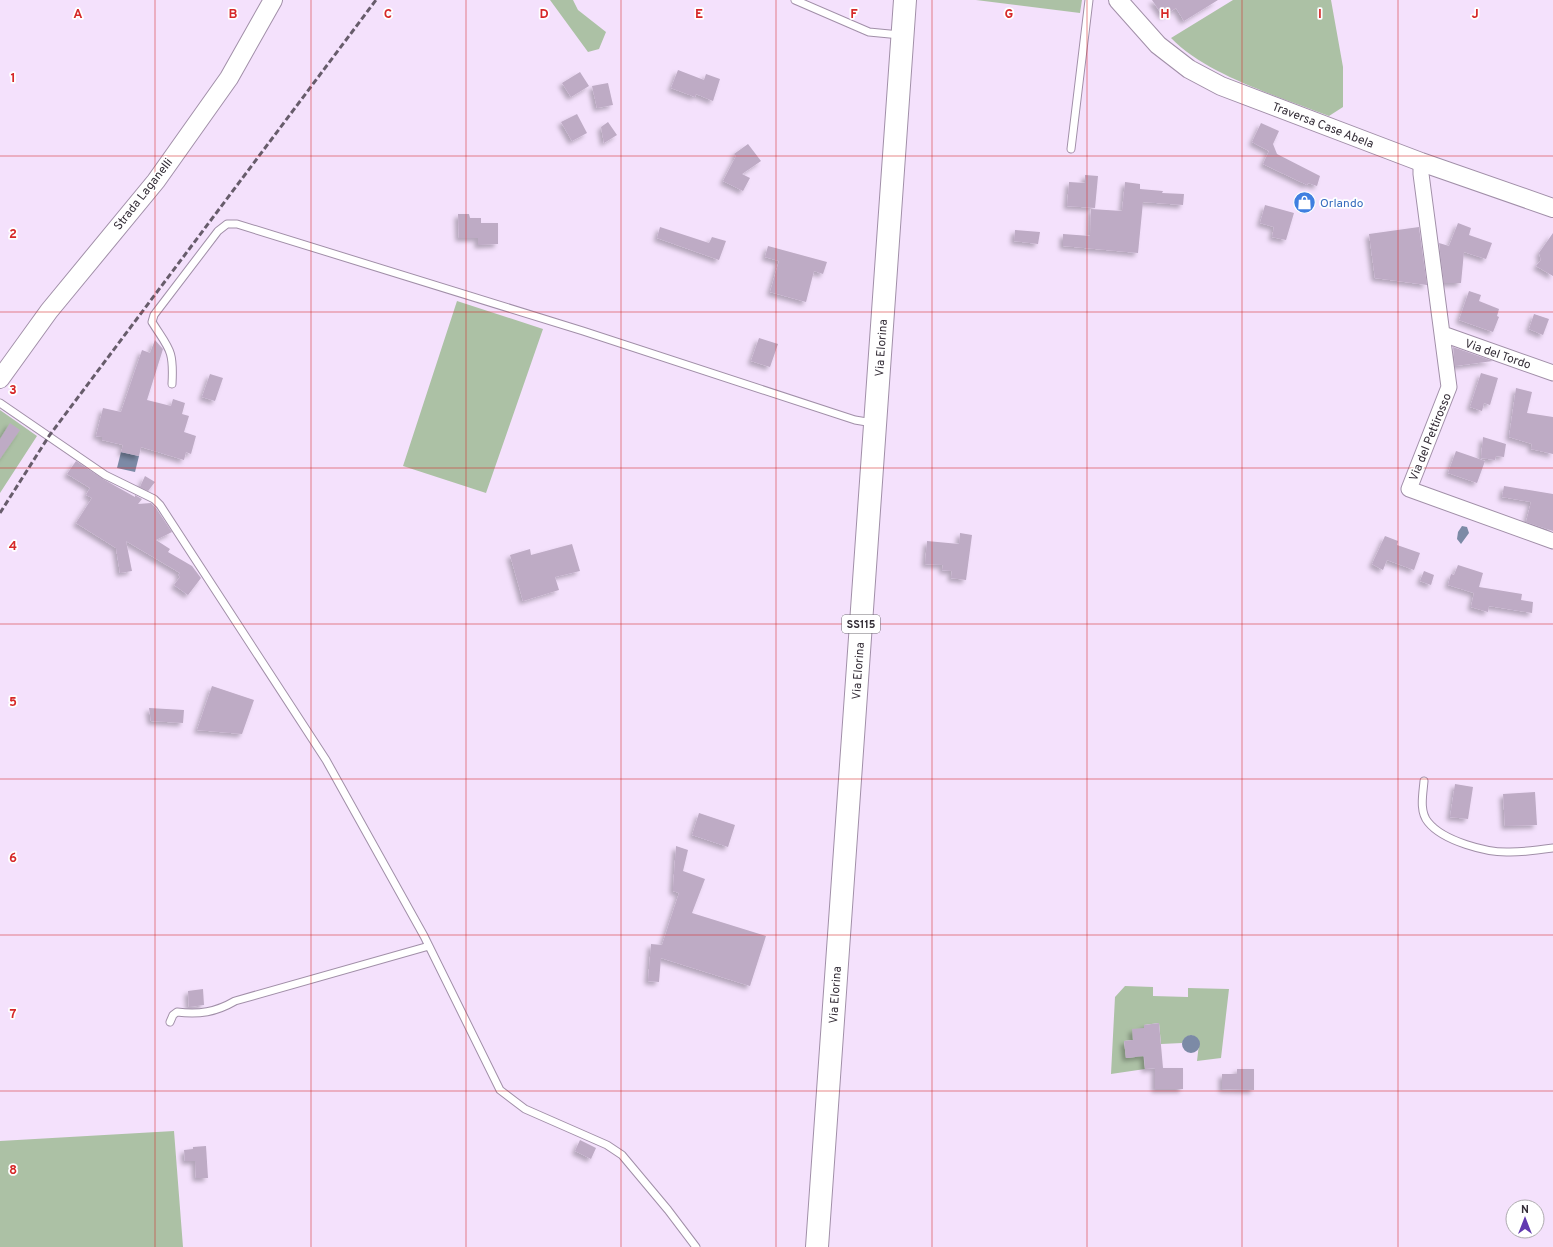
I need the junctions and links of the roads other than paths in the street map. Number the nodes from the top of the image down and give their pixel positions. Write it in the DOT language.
graph roads {
  1 [pos="273,0"];
  2 [pos="795,0"];
  3 [pos="905,0"];
  4 [pos="1089,0"];
  5 [pos="1118,0"];
  6 [pos="902,35"];
  7 [pos="1071,149"];
  8 [pos="1421,162"];
  9 [pos="1553,208"];
  10 [pos="1443,334"];
  11 [pos="1553,373"];
  12 [pos="0,379"];
  13 [pos="172,384"];
  14 [pos="0,403"];
  15 [pos="875,423"];
  16 [pos="1553,540"];
  17 [pos="1424,780"];
  18 [pos="1553,848"];
  19 [pos="429,946"];
  20 [pos="170,1022"];
  21 [pos="696,1247"];
  22 [pos="817,1247"];
  1 -- 12 [label="street, Strada Laganelli"];
  2 -- 6 [label="lane"];
  3 -- 6 [label="main road, Via Elorina / SS115"];
  4 -- 7 [label="lane"];
  5 -- 8 [label="street, Traversa Case Abela"];
  6 -- 15 [label="main road, Via Elorina / SS115"];
  8 -- 9 [label="street, Traversa Case Abela"];
  8 -- 10 [label="street, Via del Pettirosso"];
  10 -- 11 [label="street, Via del Tordo"];
  10 -- 16 [label="street, Via del Pettirosso"];
  13 -- 15 [label="lane"];
  14 -- 19 [label="lane"];
  15 -- 22 [label="main road, Via Elorina / SS115"];
  17 -- 18 [label="lane"];
  19 -- 20 [label="lane"];
  19 -- 21 [label="lane"];
}
